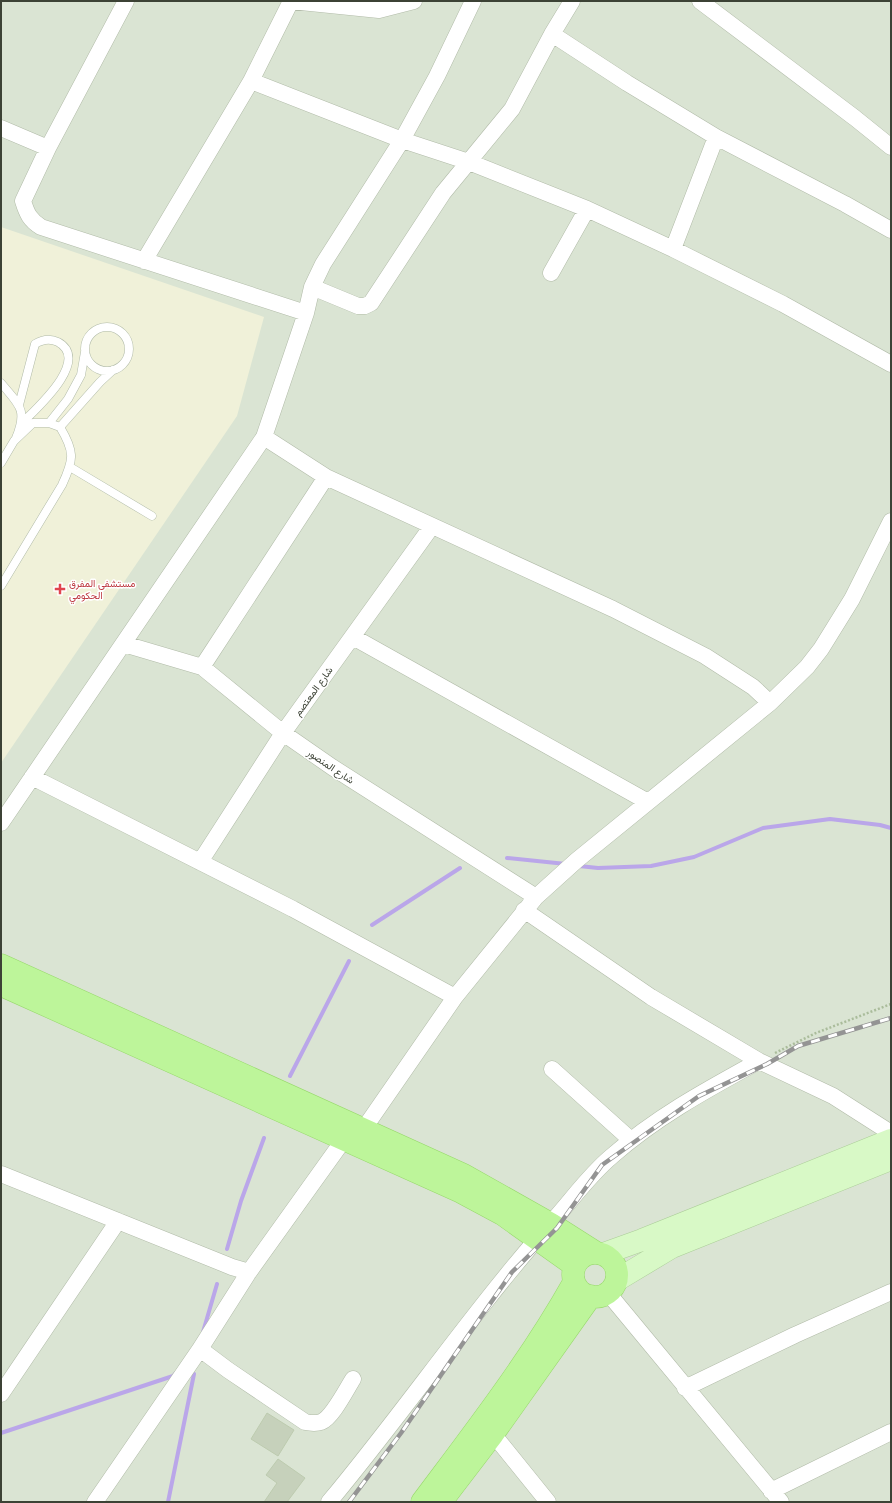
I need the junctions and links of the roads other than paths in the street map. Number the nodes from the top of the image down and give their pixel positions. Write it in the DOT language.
graph roads {
  1 [pos="126,1"];
  2 [pos="291,1"];
  3 [pos="414,1"];
  4 [pos="473,1"];
  5 [pos="572,1"];
  6 [pos="700,1"];
  7 [pos="552,34"];
  8 [pos="250,81"];
  9 [pos="1,128"];
  10 [pos="716,137"];
  11 [pos="402,140"];
  12 [pos="891,147"];
  13 [pos="48,148"];
  14 [pos="469,162"];
  15 [pos="587,209"];
  16 [pos="891,230"];
  17 [pos="673,249"];
  18 [pos="144,260"];
  19 [pos="551,273"];
  20 [pos="312,287"];
  21 [pos="306,313"];
  22 [pos="85,351"];
  23 [pos="891,364"];
  24 [pos="113,370"];
  25 [pos="1,383"];
  26 [pos="19,405"];
  27 [pos="23,422"];
  28 [pos="49,423"];
  29 [pos="60,427"];
  30 [pos="264,437"];
  31 [pos="14,441"];
  32 [pos="1,463"];
  33 [pos="70,467"];
  34 [pos="326,478"];
  35 [pos="152,516"];
  36 [pos="891,521"];
  37 [pos="432,526"];
  38 [pos="1,586"];
  39 [pos="353,637"];
  40 [pos="124,644"];
  41 [pos="202,667"];
  42 [pos="770,703"];
  43 [pos="283,733"];
  44 [pos="32,777"];
  45 [pos="648,802"];
  46 [pos="1,823"];
  47 [pos="200,862"];
  48 [pos="541,892"];
  49 [pos="524,910"];
  50 [pos="1,965"];
  51 [pos="1,985"];
  52 [pos="455,997"];
  53 [pos="759,1061"];
  54 [pos="552,1068"];
  55 [pos="891,1133"];
  56 [pos="354,1134"];
  57 [pos="631,1140"];
  58 [pos="891,1140"];
  59 [pos="891,1159"];
  60 [pos="1,1174"];
  61 [pos="118,1221"];
  62 [pos="544,1231"];
  63 [pos="599,1253"];
  64 [pos="249,1272"];
  65 [pos="574,1274"];
  66 [pos="605,1290"];
  67 [pos="891,1292"];
  68 [pos="200,1349"];
  69 [pos="353,1379"];
  70 [pos="685,1388"];
  71 [pos="1,1394"];
  72 [pos="891,1432"];
  73 [pos="493,1434"];
  74 [pos="776,1496"];
  75 [pos="95,1502"];
  76 [pos="329,1502"];
  77 [pos="422,1502"];
  78 [pos="441,1502"];
  79 [pos="548,1502"];
  1 -- 13 [label="street"];
  2 -- 3 [label="street"];
  2 -- 8 [label="street"];
  4 -- 11 [label="street"];
  5 -- 7 [label="street"];
  6 -- 12 [label="street"];
  7 -- 10 [label="street"];
  7 -- 14 [label="street"];
  8 -- 11 [label="street"];
  8 -- 18 [label="street"];
  9 -- 13 [label="street"];
  10 -- 16 [label="street"];
  10 -- 17 [label="street"];
  11 -- 14 [label="street"];
  11 -- 20 [label="street"];
  13 -- 18 [label="street"];
  14 -- 15 [label="street"];
  14 -- 20 [label="street"];
  15 -- 17 [label="street"];
  15 -- 19 [label="street"];
  17 -- 23 [label="street"];
  18 -- 21 [label="street"];
  20 -- 21 [label="street"];
  21 -- 30 [label="street"];
  22 -- 24 [label="lane"];
  22 -- 24 [label="lane"];
  22 -- 28 [label="lane"];
  24 -- 29 [label="lane"];
  25 -- 26 [label="lane"];
  26 -- 27 [label="lane"];
  26 -- 27 [label="lane"];
  27 -- 31 [label="lane"];
  28 -- 29 [label="lane"];
  28 -- 31 [label="lane"];
  29 -- 33 [label="lane"];
  30 -- 34 [label="street"];
  30 -- 40 [label="street"];
  31 -- 32 [label="lane"];
  33 -- 35 [label="lane"];
  33 -- 38 [label="lane"];
  34 -- 37 [label="street"];
  34 -- 41 [label="street"];
  36 -- 42 [label="street"];
  37 -- 39 [label="street, شارع المعتصم"];
  37 -- 42 [label="street"];
  39 -- 43 [label="street, شارع المعتصم"];
  39 -- 45 [label="street"];
  40 -- 41 [label="street, شارع المنصور"];
  40 -- 44 [label="street"];
  41 -- 43 [label="street, شارع المنصور"];
  42 -- 45 [label="street"];
  43 -- 47 [label="street, شارع المعتصم"];
  43 -- 48 [label="street, شارع المنصور"];
  44 -- 46 [label="street"];
  44 -- 47 [label="street"];
  45 -- 48 [label="street"];
  47 -- 52 [label="street"];
  48 -- 49 [label="street"];
  49 -- 52 [label="street"];
  49 -- 53 [label="street"];
  50 -- 56 [label="main road"];
  51 -- 56 [label="main road"];
  52 -- 56 [label="street"];
  53 -- 55 [label="street"];
  53 -- 57 [label="street"];
  54 -- 57 [label="street"];
  56 -- 62 [label="main road"];
  56 -- 64 [label="street"];
  57 -- 62 [label="street"];
  58 -- 63 [label="main road"];
  59 -- 66 [label="main road"];
  60 -- 61 [label="street"];
  61 -- 64 [label="street"];
  61 -- 71 [label="street"];
  62 -- 63 [label="main road"];
  62 -- 65 [label="main road"];
  62 -- 76 [label="street"];
  63 -- 65 [label="main road"];
  63 -- 66 [label="main road"];
  64 -- 68 [label="street"];
  65 -- 66 [label="main road"];
  65 -- 77 [label="main road"];
  66 -- 70 [label="street"];
  66 -- 73 [label="main road"];
  67 -- 70 [label="street"];
  68 -- 69 [label="street"];
  68 -- 75 [label="street"];
  70 -- 74 [label="street"];
  72 -- 74 [label="street"];
  73 -- 78 [label="main road"];
  73 -- 79 [label="street"];
}
